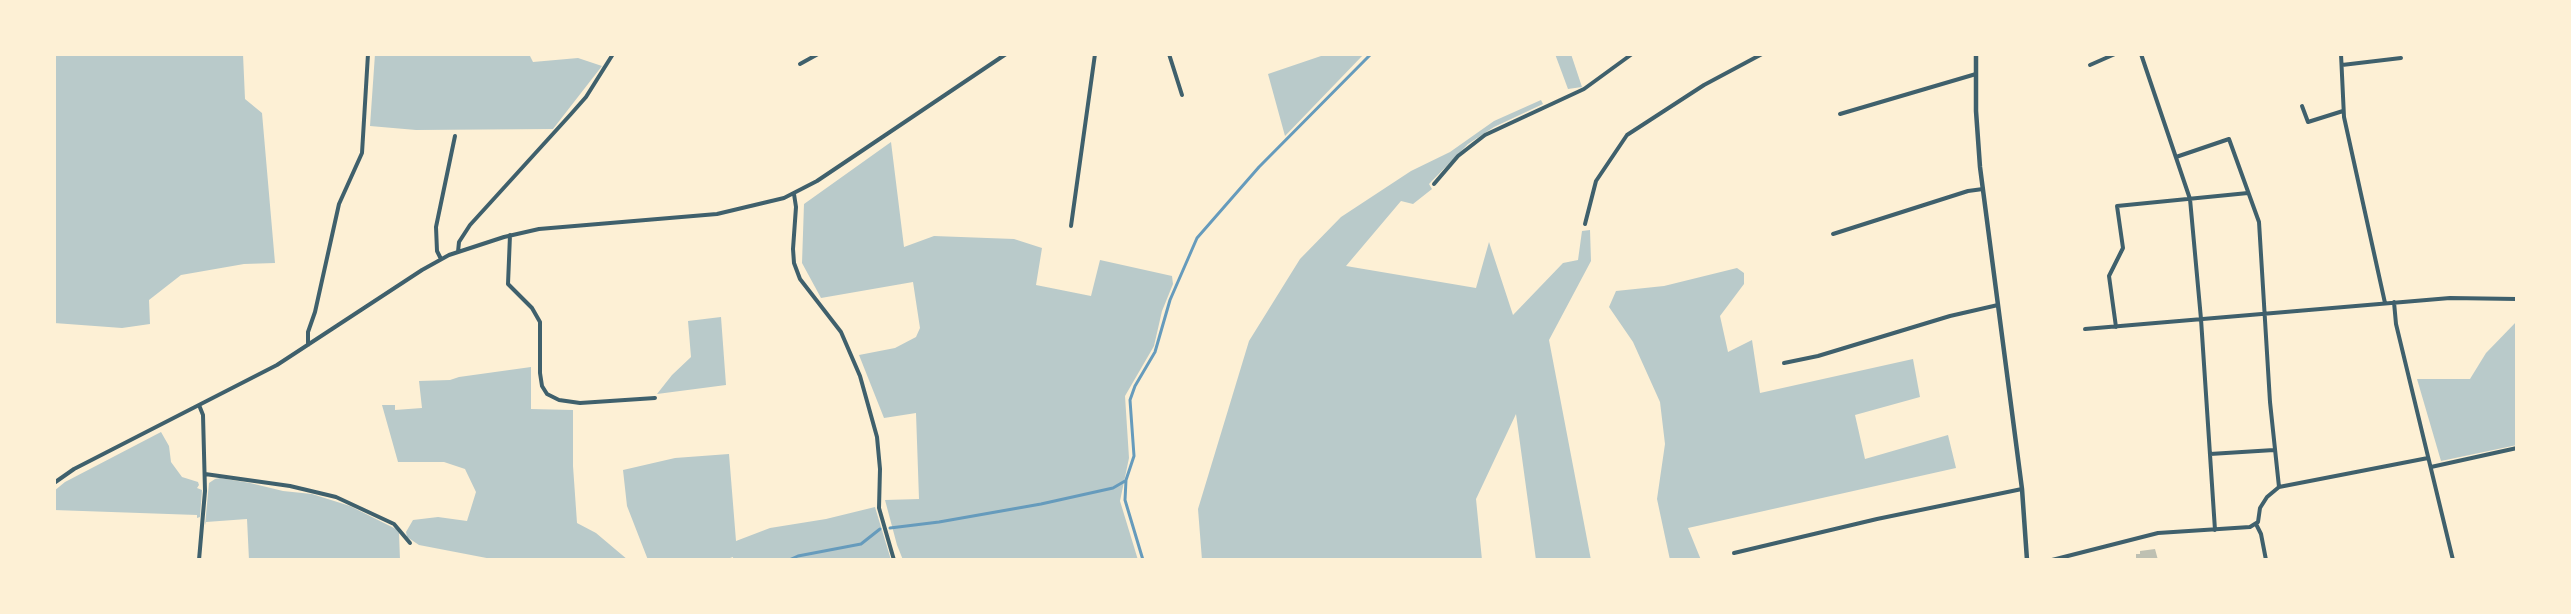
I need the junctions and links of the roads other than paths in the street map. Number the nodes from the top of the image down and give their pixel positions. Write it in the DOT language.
graph roads {
  1 [pos="368,54"];
  2 [pos="613,54"];
  3 [pos="818,54"];
  4 [pos="1006,54"];
  5 [pos="1095,54"];
  6 [pos="1169,54"];
  7 [pos="1632,54"];
  8 [pos="1762,54"];
  9 [pos="1976,54"];
  10 [pos="2115,54"];
  11 [pos="2141,54"];
  12 [pos="2341,54"];
  13 [pos="2402,58"];
  14 [pos="800,64"];
  15 [pos="2090,65"];
  16 [pos="2342,65"];
  17 [pos="1976,74"];
  18 [pos="1182,94"];
  19 [pos="2302,106"];
  20 [pos="2343,111"];
  21 [pos="1840,114"];
  22 [pos="455,136"];
  23 [pos="2176,157"];
  24 [pos="1434,184"];
  25 [pos="1983,189"];
  26 [pos="2248,193"];
  27 [pos="794,194"];
  28 [pos="2190,199"];
  29 [pos="1585,224"];
  30 [pos="1071,226"];
  31 [pos="1833,234"];
  32 [pos="510,236"];
  33 [pos="458,252"];
  34 [pos="441,259"];
  35 [pos="2517,299"];
  36 [pos="2394,302"];
  37 [pos="2385,303"];
  38 [pos="1998,305"];
  39 [pos="2264,314"];
  40 [pos="2201,319"];
  41 [pos="2116,327"];
  42 [pos="2085,330"];
  43 [pos="308,345"];
  44 [pos="1784,363"];
  45 [pos="655,398"];
  46 [pos="199,405"];
  47 [pos="2517,448"];
  48 [pos="2274,450"];
  49 [pos="2210,454"];
  50 [pos="2428,458"];
  51 [pos="2431,467"];
  52 [pos="205,474"];
  53 [pos="54,483"];
  54 [pos="2279,487"];
  55 [pos="2022,489"];
  56 [pos="2256,524"];
  57 [pos="2215,530"];
  58 [pos="410,543"];
  59 [pos="1734,553"];
  60 [pos="199,560"];
  61 [pos="894,560"];
  62 [pos="2027,560"];
  63 [pos="2052,560"];
  64 [pos="2266,560"];
  65 [pos="2453,560"];
  1 -- 43 [label="street"];
  2 -- 33 [label="street"];
  3 -- 14 [label="street"];
  4 -- 27 [label="street"];
  5 -- 30 [label="street"];
  6 -- 18 [label="street"];
  7 -- 24 [label="street"];
  8 -- 29 [label="street"];
  9 -- 17 [label="street"];
  10 -- 15 [label="street"];
  11 -- 23 [label="street"];
  12 -- 16 [label="street"];
  13 -- 16 [label="street"];
  16 -- 20 [label="street"];
  17 -- 21 [label="street"];
  17 -- 25 [label="street"];
  19 -- 20 [label="street"];
  20 -- 37 [label="street"];
  22 -- 34 [label="street"];
  23 -- 26 [label="street"];
  23 -- 28 [label="street"];
  25 -- 31 [label="street"];
  25 -- 38 [label="street"];
  26 -- 28 [label="street"];
  26 -- 39 [label="street"];
  27 -- 32 [label="street"];
  27 -- 61 [label="street"];
  28 -- 40 [label="street"];
  28 -- 41 [label="street"];
  32 -- 33 [label="street"];
  32 -- 45 [label="street"];
  33 -- 34 [label="street"];
  34 -- 43 [label="street"];
  35 -- 36 [label="street"];
  36 -- 37 [label="street"];
  36 -- 50 [label="street"];
  37 -- 39 [label="street"];
  38 -- 44 [label="street"];
  38 -- 55 [label="street"];
  39 -- 40 [label="street"];
  39 -- 48 [label="street"];
  40 -- 41 [label="street"];
  40 -- 49 [label="street"];
  41 -- 42 [label="street"];
  43 -- 46 [label="street"];
  46 -- 52 [label="street"];
  46 -- 53 [label="street"];
  47 -- 51 [label="street"];
  48 -- 49 [label="street"];
  48 -- 54 [label="street"];
  49 -- 57 [label="street"];
  50 -- 51 [label="street"];
  50 -- 54 [label="street"];
  51 -- 65 [label="street"];
  52 -- 58 [label="street"];
  52 -- 60 [label="street"];
  54 -- 56 [label="street"];
  55 -- 59 [label="street"];
  55 -- 62 [label="street"];
  56 -- 57 [label="street"];
  56 -- 64 [label="street"];
  57 -- 63 [label="street"];
}
